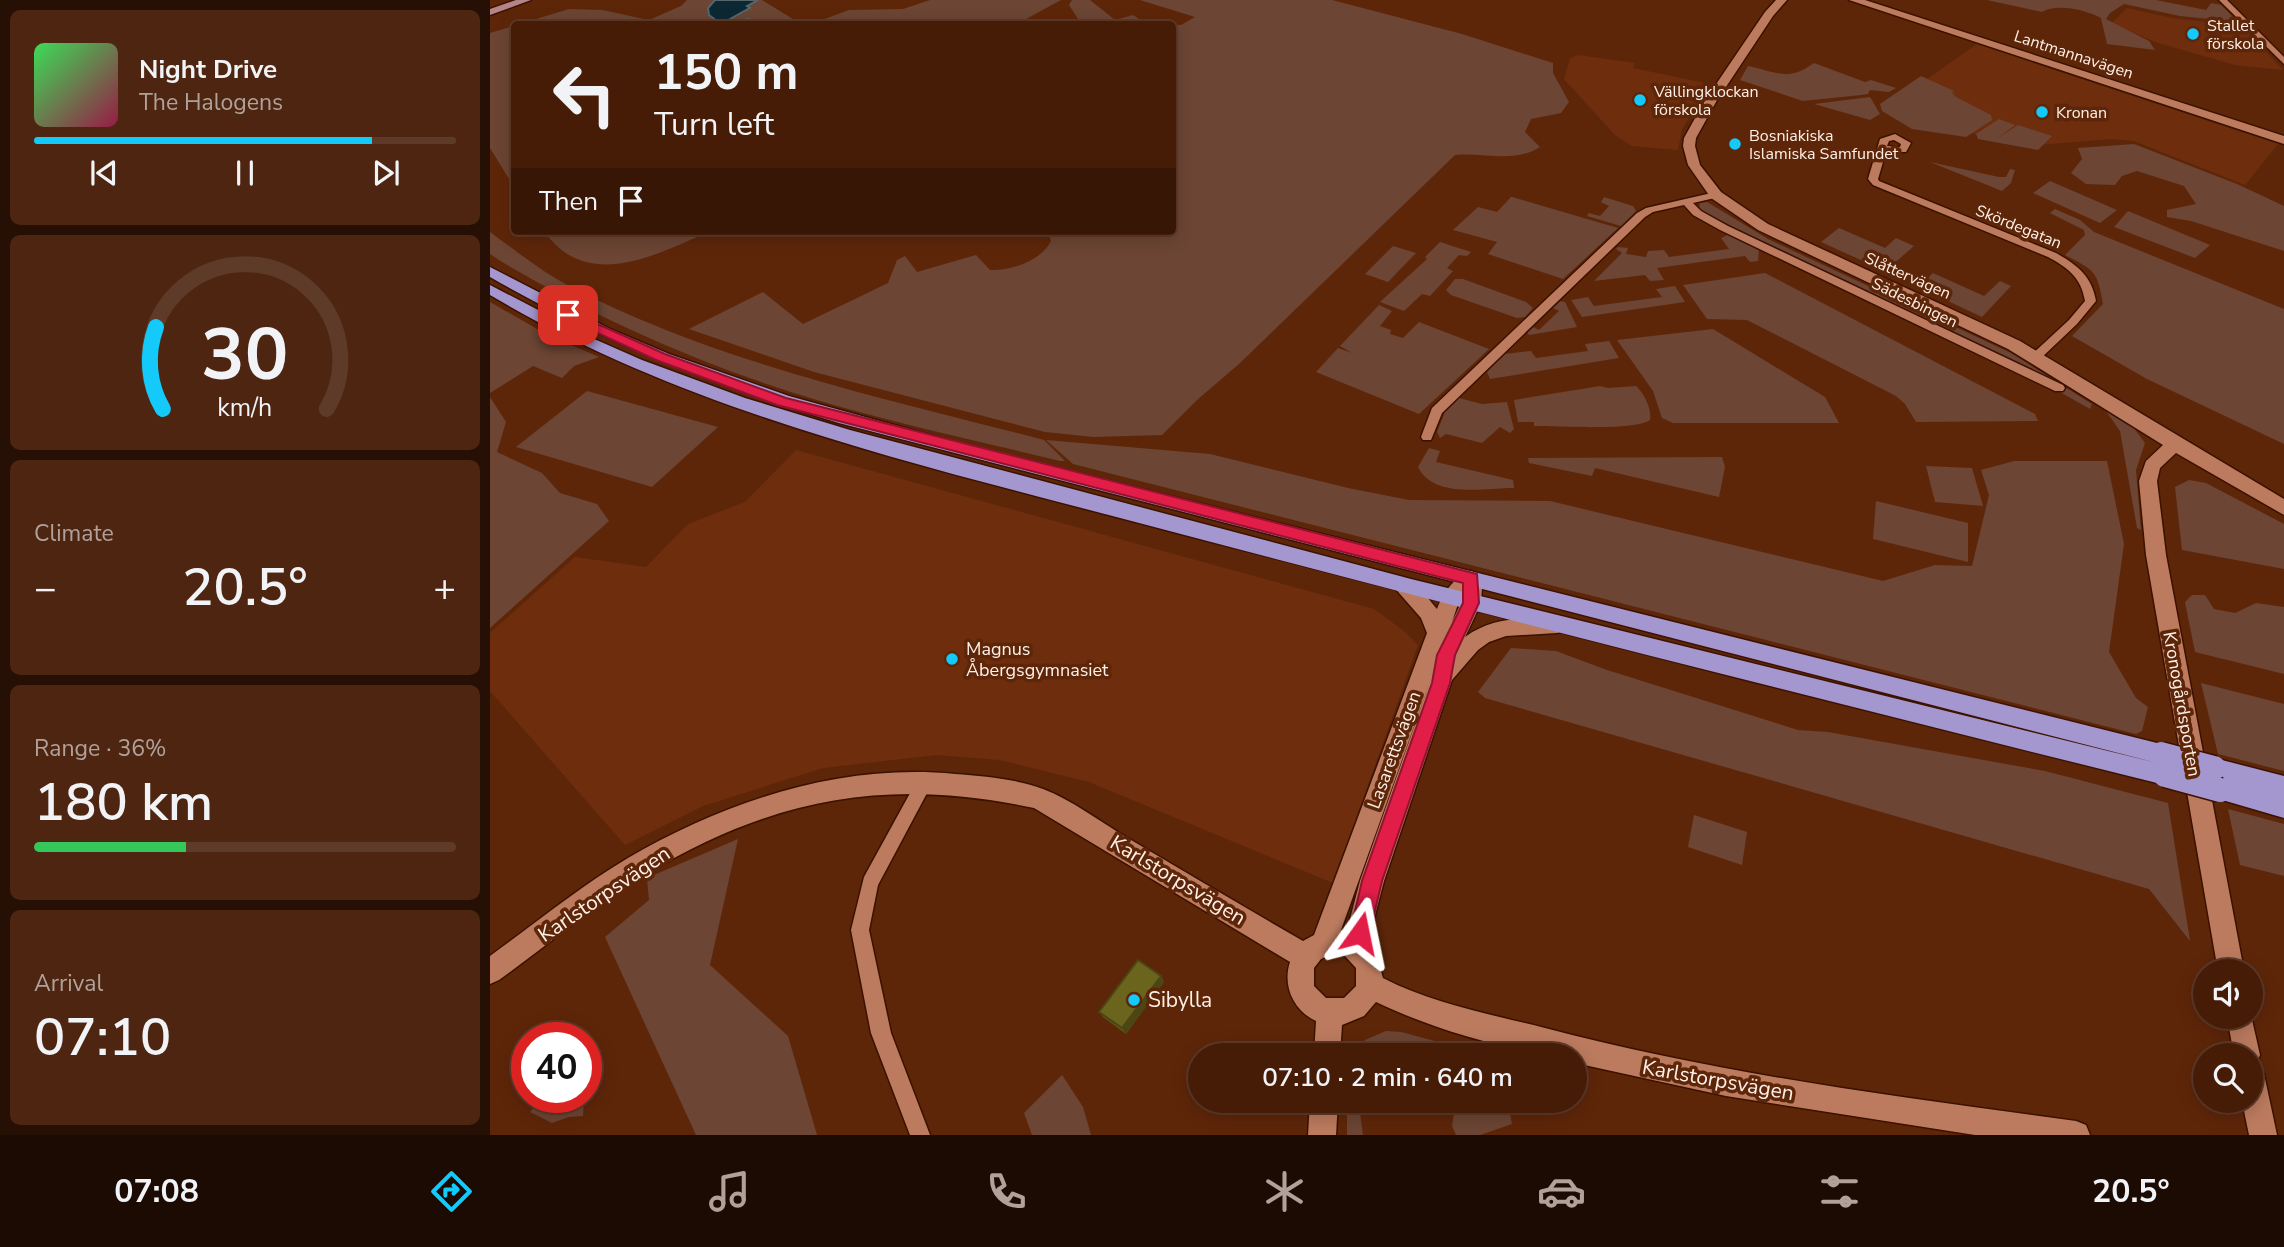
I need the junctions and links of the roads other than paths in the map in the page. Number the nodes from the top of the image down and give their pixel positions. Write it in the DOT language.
graph roads {
  1 [pos="526,0"];
  2 [pos="1782,0"];
  3 [pos="1854,0"];
  4 [pos="2223,0"];
  5 [pos="490,12"];
  6 [pos="2284,62"];
  7 [pos="2284,140"];
  8 [pos="1883,149"];
  9 [pos="1716,195"];
  10 [pos="1686,202"];
  11 [pos="490,271"];
  12 [pos="490,289"];
  13 [pos="2035,357"];
  14 [pos="2059,388"];
  15 [pos="1427,437"];
  16 [pos="2175,444"];
  17 [pos="2284,508"];
  18 [pos="1471,579"];
  19 [pos="1404,586"];
  20 [pos="1461,600"];
  21 [pos="1557,625"];
  22 [pos="1437,632"];
  23 [pos="1441,683"];
  24 [pos="2163,765"];
  25 [pos="2217,779"];
  26 [pos="926,780"];
  27 [pos="2284,786"];
  28 [pos="2284,807"];
  29 [pos="1315,951"];
  30 [pos="1362,953"];
  31 [pos="2229,959"];
  32 [pos="490,971"];
  33 [pos="1369,985"];
  34 [pos="1330,1013"];
  35 [pos="1328,1043"];
  36 [pos="1323,1113"];
  37 [pos="2258,1113"];
  38 [pos="920,1135"];
  39 [pos="1322,1135"];
  40 [pos="2076,1135"];
  41 [pos="2263,1135"];
  1 -- 5 [label="main road"];
  2 -- 9 [label="street, Slåttervägen"];
  3 -- 7 [label="street, Lantmannavägen"];
  4 -- 6 [label="street"];
  8 -- 13 [label="street, Skördegatan"];
  9 -- 10 [label="street"];
  9 -- 13 [label="street, Slåttervägen"];
  10 -- 14 [label="street, Sädesbingen"];
  10 -- 15 [label="street"];
  11 -- 18 [label="highway"];
  12 -- 19 [label="highway"];
  13 -- 16 [label="street, Slåttervägen"];
  16 -- 17 [label="street, Slåttervägen"];
  16 -- 31 [label="street, Kronogårdsporten"];
  18 -- 20 [label="street, Lasarettsvägen"];
  18 -- 24 [label="highway"];
  19 -- 20 [label="highway"];
  19 -- 22 [label="street"];
  20 -- 21 [label="highway"];
  20 -- 22 [label="street, Lasarettsvägen"];
  20 -- 23 [label="street, Lasarettsvägen"];
  21 -- 23 [label="street"];
  21 -- 24 [label="highway"];
  22 -- 29 [label="street, Lasarettsvägen"];
  23 -- 30 [label="street, Lasarettsvägen"];
  24 -- 25 [label="highway, bridge"];
  25 -- 27 [label="highway"];
  25 -- 28 [label="highway"];
  26 -- 29 [label="street, Karlstorpsvägen"];
  26 -- 32 [label="street, Karlstorpsvägen"];
  26 -- 38 [label="street"];
  29 -- 30 [label="street, Karlstorpsvägen"];
  29 -- 34 [label="street"];
  30 -- 33 [label="street"];
  33 -- 34 [label="street"];
  33 -- 40 [label="street, Karlstorpsvägen"];
  34 -- 35 [label="street"];
  36 -- 39 [label="street"];
  37 -- 41 [label="street"];
}
